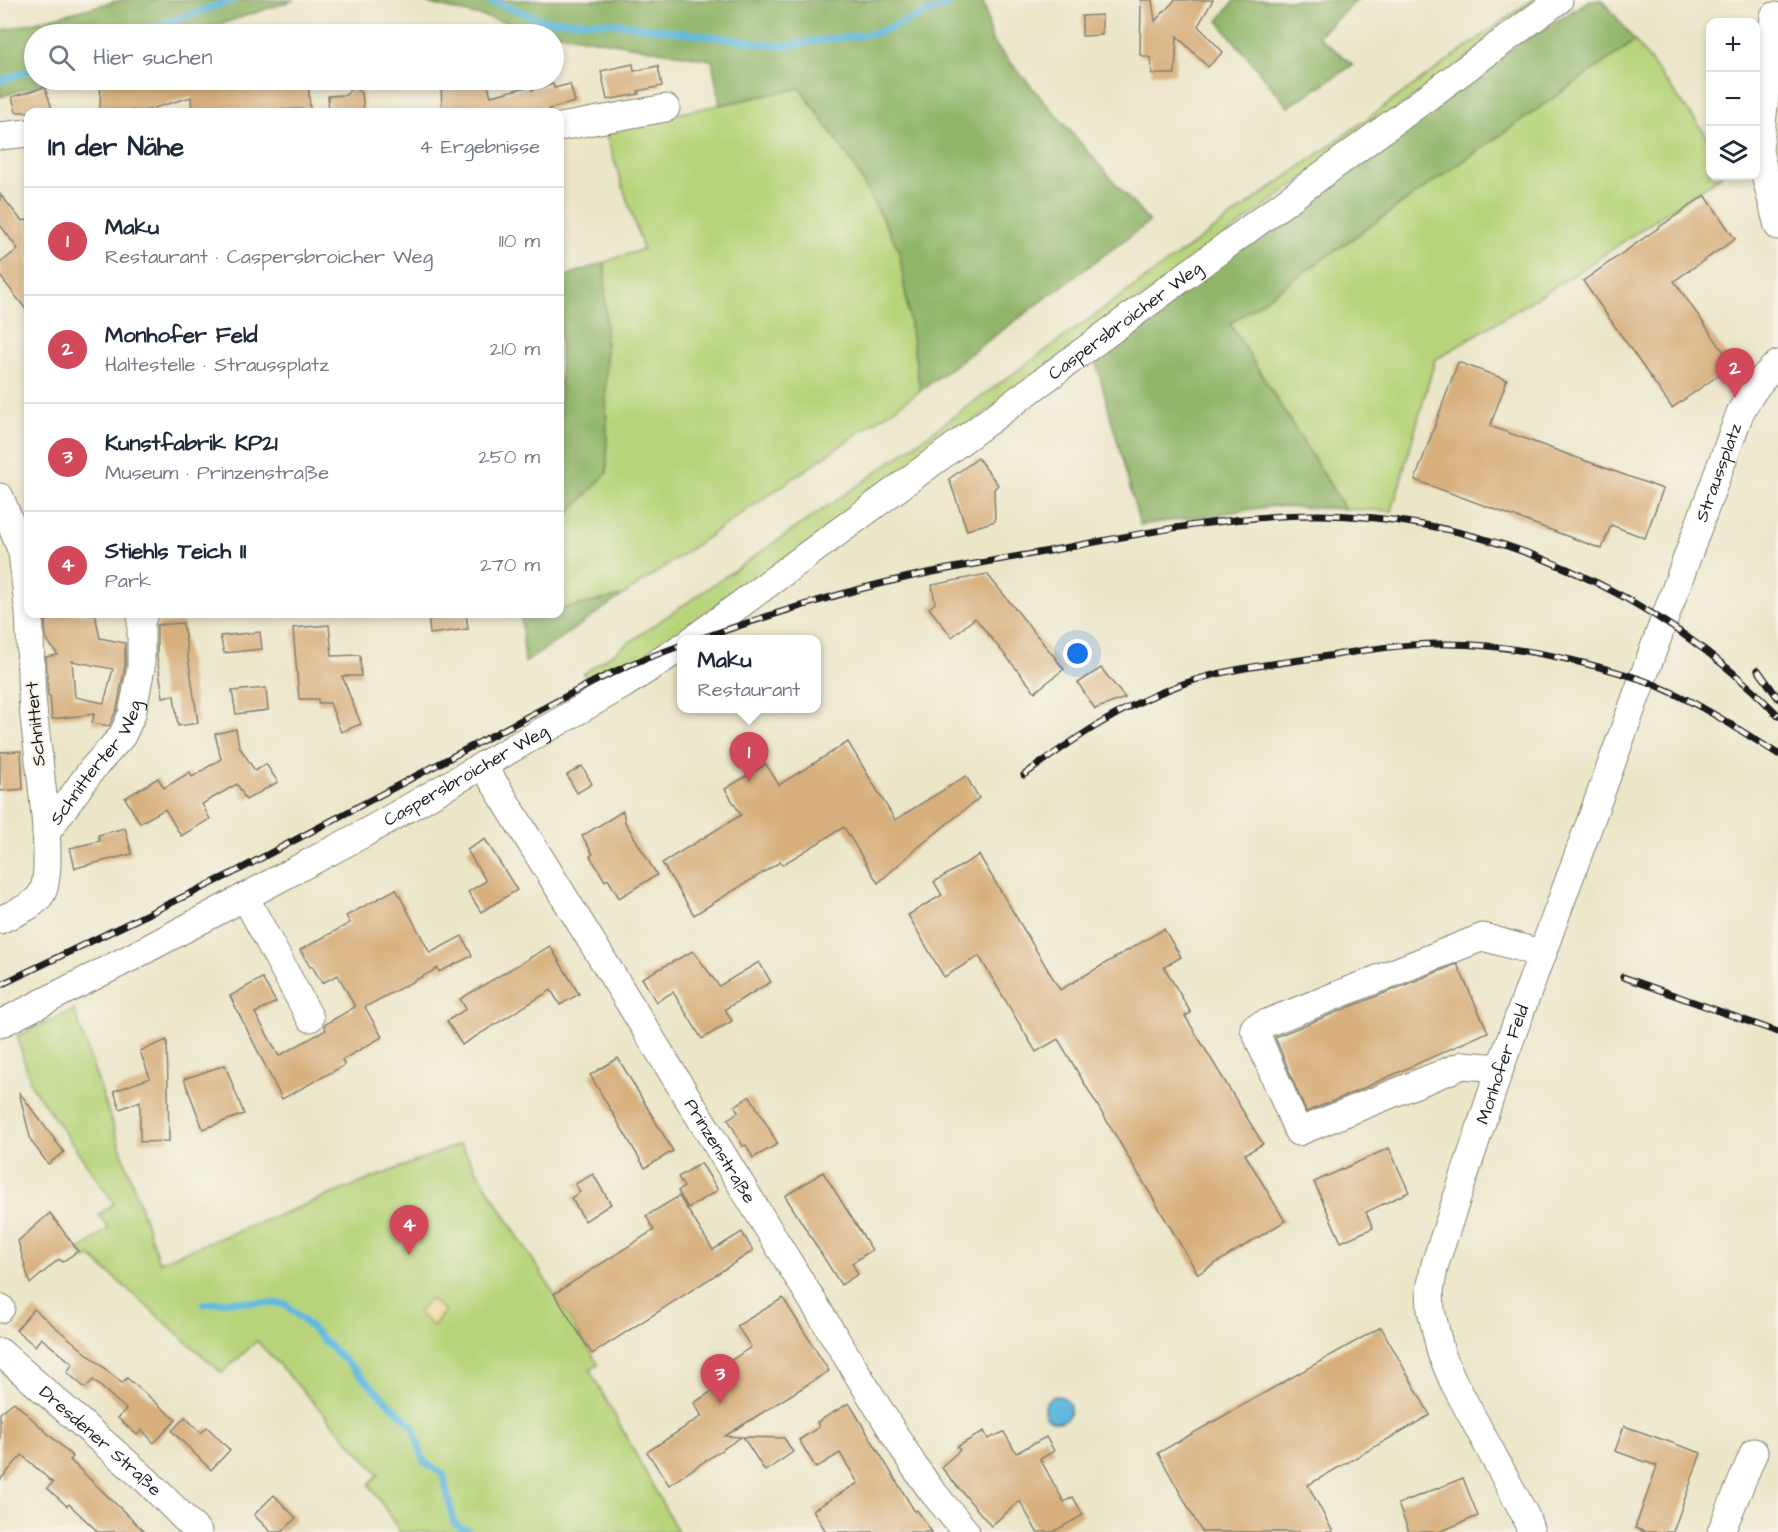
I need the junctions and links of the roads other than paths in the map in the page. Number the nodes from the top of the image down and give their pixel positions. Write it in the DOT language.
graph roads {
  1 [pos="1559,0"];
  2 [pos="1774,16"];
  3 [pos="666,108"];
  4 [pos="564,126"];
  5 [pos="24,133"];
  6 [pos="0,136"];
  7 [pos="1778,226"];
  8 [pos="1778,364"];
  9 [pos="0,497"];
  10 [pos="24,570"];
  11 [pos="1675,591"];
  12 [pos="29,618"];
  13 [pos="142,618"];
  14 [pos="697,635"];
  15 [pos="677,650"];
  16 [pos="483,765"];
  17 [pos="46,833"];
  18 [pos="245,897"];
  19 [pos="0,920"];
  20 [pos="1543,954"];
  21 [pos="310,1018"];
  22 [pos="2,1019"];
  23 [pos="1500,1068"];
  24 [pos="0,1352"];
  25 [pos="1754,1452"];
  26 [pos="198,1532"];
  27 [pos="966,1532"];
  28 [pos="1531,1532"];
  29 [pos="1721,1532"];
  1 -- 14 [label="street, Caspersbroicher Weg"];
  2 -- 7 [label="street"];
  3 -- 4 [label="street"];
  5 -- 6 [label="street"];
  8 -- 11 [label="street, Straussplatz"];
  9 -- 10 [label="street"];
  11 -- 20 [label="street, Monhofer Feld"];
  12 -- 17 [label="street, Schnittert"];
  13 -- 17 [label="street, Schnitterter Weg"];
  15 -- 16 [label="street, Caspersbroicher Weg"];
  16 -- 18 [label="street, Caspersbroicher Weg"];
  16 -- 27 [label="street, Prinzenstraße"];
  17 -- 19 [label="street, Schnitterter Weg"];
  18 -- 21 [label="street"];
  18 -- 22 [label="street, Caspersbroicher Weg"];
  20 -- 23 [label="street, Monhofer Feld"];
  20 -- 23 [label="street"];
  23 -- 28 [label="street, Monhofer Feld"];
  24 -- 26 [label="street, Dresdener Straße"];
  25 -- 29 [label="street"];
}
